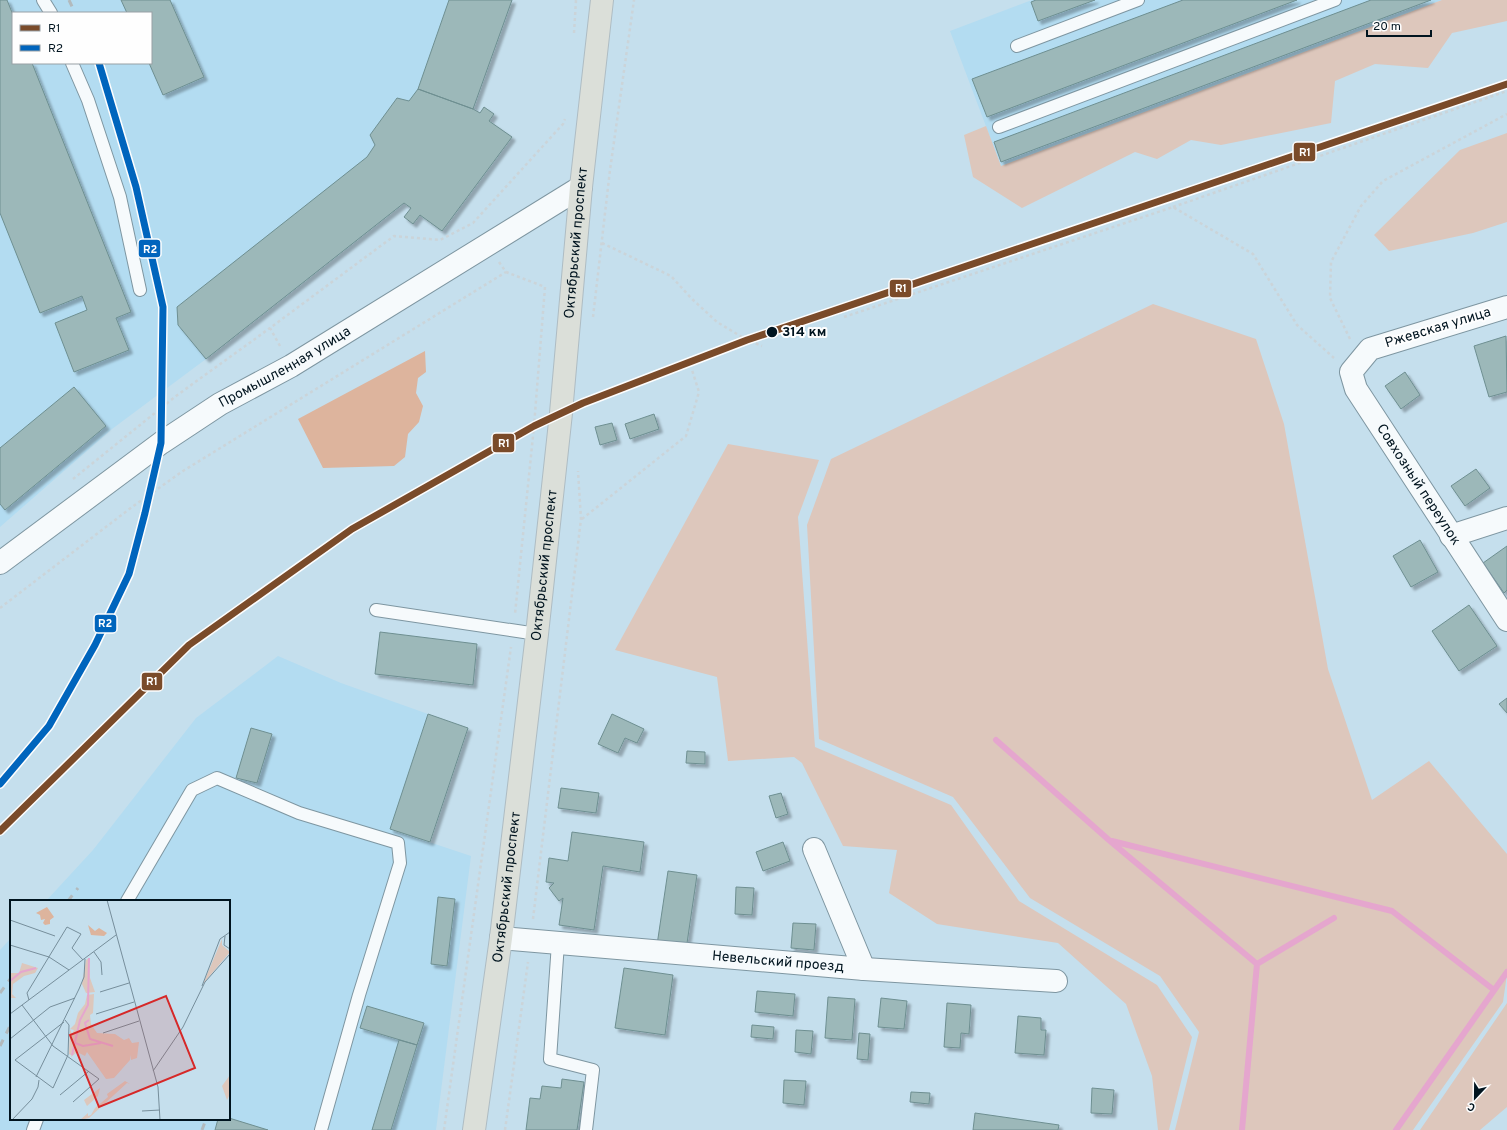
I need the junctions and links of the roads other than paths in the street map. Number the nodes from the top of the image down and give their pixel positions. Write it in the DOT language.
graph roads {
  1 [pos="43,0"];
  2 [pos="602,0"];
  3 [pos="1138,0"];
  4 [pos="1335,0"];
  5 [pos="50,12"];
  6 [pos="1017,46"];
  7 [pos="72,64"];
  8 [pos="998,127"];
  9 [pos="581,187"];
  10 [pos="140,290"];
  11 [pos="1507,307"];
  12 [pos="1351,372"];
  13 [pos="1507,518"];
  14 [pos="1451,536"];
  15 [pos="0,563"];
  16 [pos="376,610"];
  17 [pos="1507,620"];
  18 [pos="536,634"];
  19 [pos="814,849"];
  20 [pos="128,900"];
  21 [pos="501,938"];
  22 [pos="558,943"];
  23 [pos="864,969"];
  24 [pos="1056,981"];
  25 [pos="37,1120"];
  26 [pos="33,1130"];
  27 [pos="321,1130"];
  28 [pos="474,1130"];
  29 [pos="586,1130"];
  1 -- 5 [label="lane"];
  2 -- 9 [label="main road, Октябрьский проспект"];
  3 -- 6 [label="lane"];
  4 -- 8 [label="lane"];
  7 -- 10 [label="lane"];
  9 -- 15 [label="street, Промышленная улица"];
  9 -- 18 [label="main road, Октябрьский проспект"];
  11 -- 12 [label="street, Ржевская улица"];
  12 -- 14 [label="street, Совхозный переулок"];
  13 -- 14 [label="street"];
  14 -- 17 [label="street, Совхозный переулок"];
  16 -- 18 [label="lane"];
  18 -- 21 [label="main road, Октябрьский проспект"];
  19 -- 23 [label="street"];
  20 -- 27 [label="lane"];
  21 -- 22 [label="street, Невельский проезд"];
  21 -- 28 [label="main road, Октябрьский проспект"];
  22 -- 23 [label="street, Невельский проезд"];
  22 -- 29 [label="lane"];
  23 -- 24 [label="street, Невельский проезд"];
  25 -- 26 [label="lane"];
}
